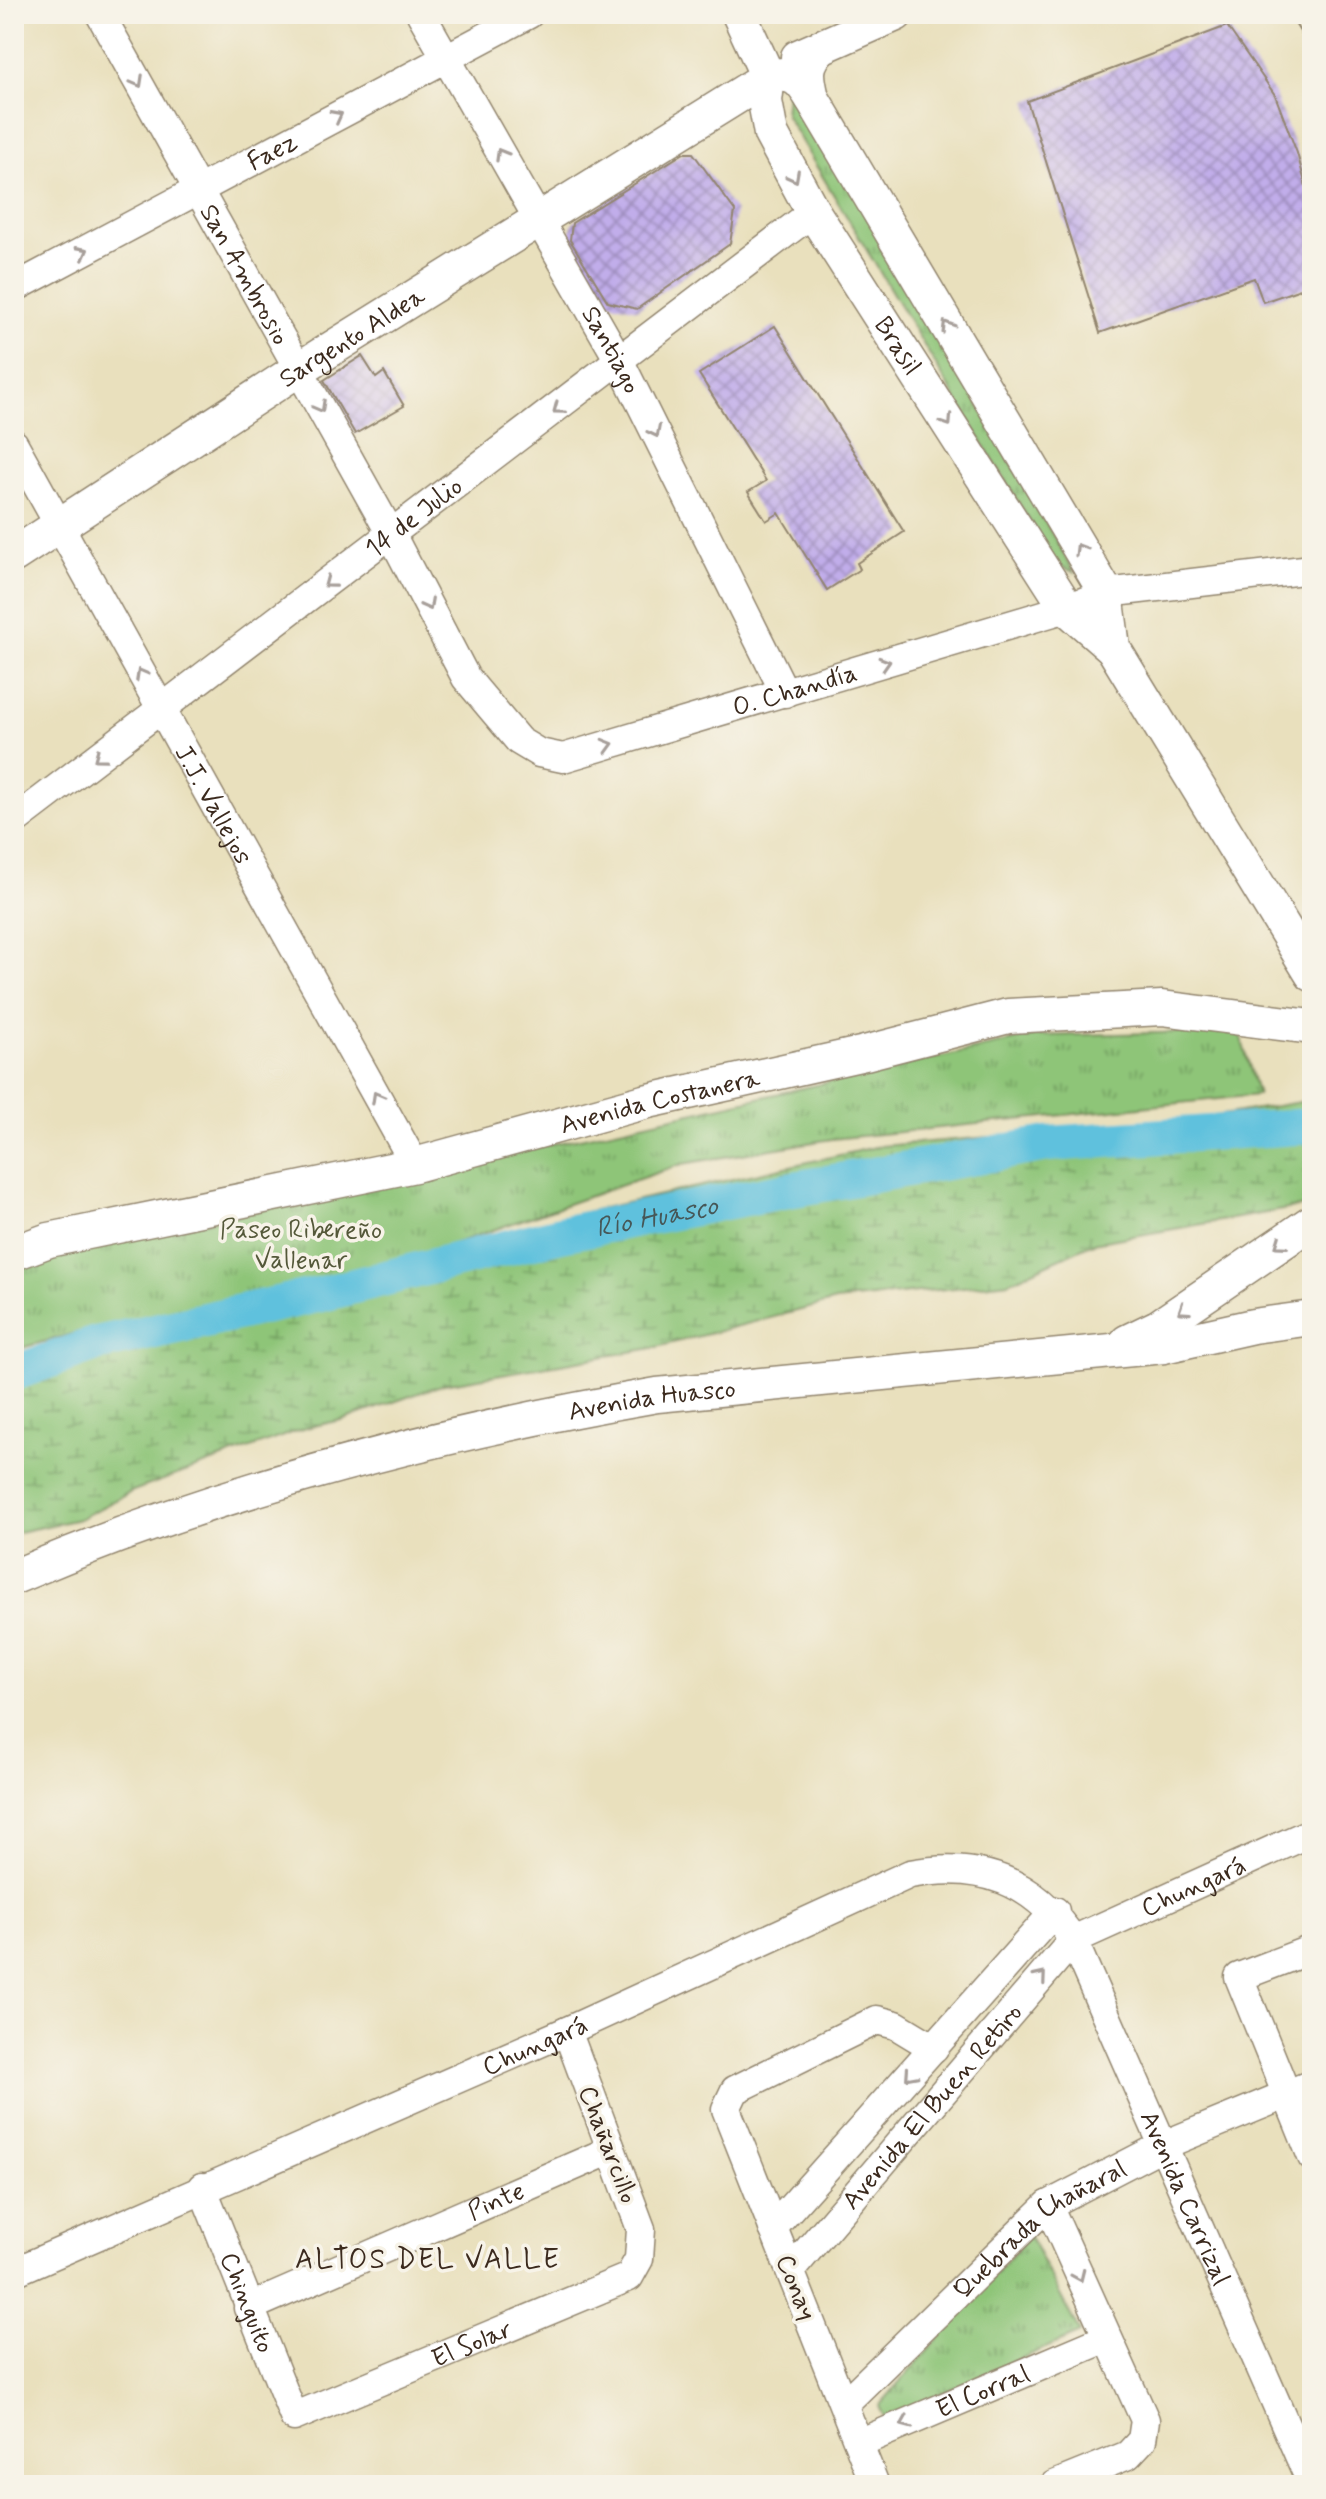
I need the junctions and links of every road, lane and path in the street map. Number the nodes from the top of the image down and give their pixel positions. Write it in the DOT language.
graph roads {
  1 [pos="100,14"];
  2 [pos="421,14"];
  3 [pos="529,14"];
  4 [pos="739,14"];
  5 [pos="896,14"];
  6 [pos="755,44"];
  7 [pos="820,48"];
  8 [pos="446,58"];
  9 [pos="768,77"];
  10 [pos="812,98"];
  11 [pos="694,124"];
  12 [pos="771,134"];
  13 [pos="199,190"];
  14 [pos="813,212"];
  15 [pos="540,222"];
  16 [pos="14,288"];
  17 [pos="620,362"];
  18 [pos="299,369"];
  19 [pos="14,444"];
  20 [pos="60,527"];
  21 [pos="392,536"];
  22 [pos="14,555"];
  23 [pos="1312,569"];
  24 [pos="1106,593"];
  25 [pos="1067,608"];
  26 [pos="1113,648"];
  27 [pos="785,693"];
  28 [pos="161,710"];
  29 [pos="14,821"];
  30 [pos="1312,974"];
  31 [pos="1312,1027"];
  32 [pos="415,1165"];
  33 [pos="1312,1222"];
  34 [pos="14,1253"];
  35 [pos="1248,1267"];
  36 [pos="1312,1294"];
  37 [pos="1301,1320"];
  38 [pos="1253,1326"];
  39 [pos="1108,1350"];
  40 [pos="14,1577"];
  41 [pos="1312,1832"];
  42 [pos="1055,1911"];
  43 [pos="1073,1940"];
  44 [pos="1312,1949"];
  45 [pos="567,2031"];
  46 [pos="934,2048"];
  47 [pos="1299,2088"];
  48 [pos="1164,2145"];
  49 [pos="611,2150"];
  50 [pos="1312,2157"];
  51 [pos="202,2187"];
  52 [pos="1048,2205"];
  53 [pos="773,2228"];
  54 [pos="639,2259"];
  55 [pos="791,2270"];
  56 [pos="14,2272"];
  57 [pos="248,2308"];
  58 [pos="1107,2338"];
  59 [pos="844,2404"];
  60 [pos="294,2417"];
  61 [pos="859,2443"];
  62 [pos="875,2485"];
  63 [pos="1054,2485"];
  64 [pos="1312,2485"];
  1 -- 13 [label="street, San Ambrosio, one-way"];
  2 -- 8 [label="street, Santiago"];
  3 -- 8 [label="street, Faez"];
  4 -- 6 [label="main road, Brasil"];
  5 -- 7 [label="main road"];
  6 -- 7 [label="main road"];
  6 -- 9 [label="main road, Brasil"];
  7 -- 10 [label="main road, Brasil"];
  13 -- 8 [label="street, Faez, one-way"];
  15 -- 8 [label="street, Santiago, one-way"];
  9 -- 10 [label="main road"];
  9 -- 11 [label="main road, Sargento Aldea"];
  9 -- 12 [label="main road, Brasil"];
  24 -- 10 [label="main road, Brasil, one-way"];
  11 -- 12 [label="main road"];
  11 -- 15 [label="main road, Sargento Aldea"];
  12 -- 14 [label="main road, Brasil, one-way"];
  16 -- 13 [label="street, Faez, one-way"];
  13 -- 18 [label="street, San Ambrosio"];
  14 -- 17 [label="street, 14 de Julio"];
  14 -- 25 [label="main road, Brasil, one-way"];
  15 -- 17 [label="street, Santiago"];
  15 -- 18 [label="main road, Sargento Aldea"];
  17 -- 21 [label="street, 14 de Julio, one-way"];
  17 -- 27 [label="street, Santiago, one-way"];
  18 -- 20 [label="main road, Sargento Aldea"];
  18 -- 21 [label="street, San Ambrosio, one-way"];
  19 -- 20 [label="street, J.J. Vallejos"];
  20 -- 22 [label="main road, Sargento Aldea"];
  28 -- 20 [label="street, J.J. Vallejos, one-way"];
  21 -- 27 [label="street, O. Chandía, one-way"];
  21 -- 28 [label="street, 14 de Julio, one-way"];
  23 -- 24 [label="street, O. Chandía"];
  24 -- 25 [label="street, O. Chandía"];
  24 -- 26 [label="main road, Brasil"];
  25 -- 26 [label="main road, Brasil"];
  27 -- 25 [label="street, O. Chandía, one-way"];
  26 -- 30 [label="main road, Brasil"];
  28 -- 29 [label="street, 14 de Julio, one-way"];
  32 -- 28 [label="street, J.J. Vallejos, one-way"];
  31 -- 32 [label="main road, Avenida Costanera"];
  32 -- 34 [label="main road, Avenida Costanera"];
  33 -- 35 [label="main road, one-way"];
  35 -- 38 [label="main road"];
  35 -- 39 [label="main road, one-way"];
  36 -- 37 [label="main road"];
  37 -- 38 [label="main road, Avenida Huasco"];
  38 -- 39 [label="main road, Avenida Huasco"];
  39 -- 40 [label="main road, Avenida Huasco"];
  41 -- 43 [label="street, Chungará"];
  42 -- 43 [label="street, Avenida Carrizal"];
  42 -- 45 [label="street, Chungará"];
  42 -- 46 [label="street, Avenida El Buen Retiro"];
  43 -- 48 [label="street, Avenida Carrizal"];
  55 -- 43 [label="street, Avenida El Buen Retiro, one-way"];
  44 -- 47 [label="street"];
  45 -- 49 [label="street, Chañarcillo"];
  45 -- 51 [label="street, Chungará"];
  46 -- 53 [label="street, Avenida El Buen Retiro, one-way"];
  46 -- 53 [label="street, Conay"];
  47 -- 48 [label="street, Quebrada Chañaral"];
  47 -- 50 [label="street"];
  48 -- 52 [label="street, Quebrada Chañaral"];
  48 -- 64 [label="street, Avenida Carrizal"];
  49 -- 54 [label="street, Chañarcillo"];
  49 -- 57 [label="street, Pinte"];
  51 -- 56 [label="street, Chungará"];
  51 -- 57 [label="street, Chinguito"];
  52 -- 58 [label="street, one-way"];
  52 -- 59 [label="street, Quebrada Chañaral"];
  53 -- 55 [label="street, Conay"];
  54 -- 60 [label="street, El Solar"];
  55 -- 59 [label="street, Conay"];
  57 -- 60 [label="street, Chinguito"];
  58 -- 61 [label="street, El Corral, one-way"];
  58 -- 63 [label="street"];
  59 -- 61 [label="street, Conay"];
  61 -- 62 [label="street, Conay"];
}
